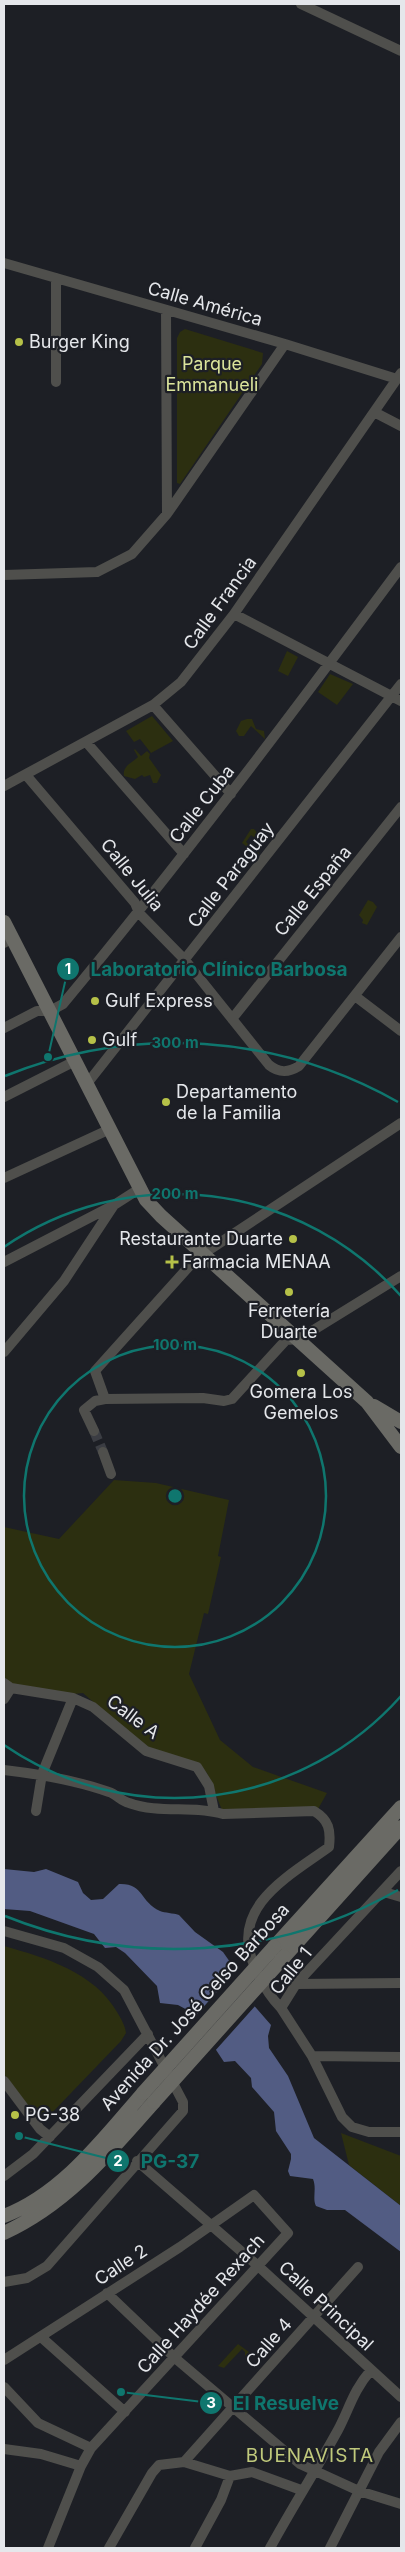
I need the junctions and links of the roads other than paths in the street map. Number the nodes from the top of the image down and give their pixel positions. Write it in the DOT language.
graph roads {
  1 [pos="301,4"];
  2 [pos="401,51"];
  3 [pos="4,263"];
  4 [pos="56,278"];
  5 [pos="166,310"];
  6 [pos="285,344"];
  7 [pos="399,376"];
  8 [pos="56,382"];
  9 [pos="374,412"];
  10 [pos="401,426"];
  11 [pos="167,514"];
  12 [pos="401,567"];
  13 [pos="4,575"];
  14 [pos="234,614"];
  15 [pos="329,664"];
  16 [pos="401,684"];
  17 [pos="392,696"];
  18 [pos="401,701"];
  19 [pos="153,705"];
  20 [pos="88,743"];
  21 [pos="26,775"];
  22 [pos="4,786"];
  23 [pos="231,794"];
  24 [pos="401,807"];
  25 [pos="184,854"];
  26 [pos="139,913"];
  27 [pos="4,922"];
  28 [pos="401,937"];
  29 [pos="8,941"];
  30 [pos="185,960"];
  31 [pos="355,996"];
  32 [pos="50,1011"];
  33 [pos="232,1019"];
  34 [pos="4,1028"];
  35 [pos="401,1031"];
  36 [pos="75,1061"];
  37 [pos="86,1085"];
  38 [pos="4,1097"];
  39 [pos="401,1123"];
  40 [pos="108,1130"];
  41 [pos="4,1178"];
  42 [pos="139,1189"];
  43 [pos="114,1205"];
  44 [pos="202,1252"];
  45 [pos="4,1262"];
  46 [pos="400,1278"];
  47 [pos="299,1339"];
  48 [pos="4,1352"];
  49 [pos="105,1399"];
  50 [pos="367,1402"];
  51 [pos="401,1422"];
  52 [pos="94,1431"];
  53 [pos="401,1447"];
  54 [pos="103,1452"];
  55 [pos="111,1474"];
  56 [pos="7,1686"];
  57 [pos="73,1698"];
  58 [pos="4,1699"];
  59 [pos="4,1770"];
  60 [pos="42,1774"];
  61 [pos="401,1807"];
  62 [pos="214,1811"];
  63 [pos="36,1812"];
  64 [pos="401,1827"];
  65 [pos="401,1871"];
  66 [pos="384,1892"];
  67 [pos="401,1897"];
  68 [pos="4,1931"];
  69 [pos="279,1952"];
  70 [pos="401,1983"];
  71 [pos="296,1984"];
  72 [pos="280,2008"];
  73 [pos="148,2034"];
  74 [pos="312,2056"];
  75 [pos="401,2057"];
  76 [pos="4,2081"];
  77 [pos="401,2132"];
  78 [pos="50,2137"];
  79 [pos="137,2161"];
  80 [pos="4,2176"];
  81 [pos="4,2216"];
  82 [pos="209,2225"];
  83 [pos="4,2233"];
  84 [pos="288,2233"];
  85 [pos="257,2265"];
  86 [pos="358,2267"];
  87 [pos="4,2282"];
  88 [pos="107,2293"];
  89 [pos="314,2316"];
  90 [pos="41,2337"];
  91 [pos="175,2358"];
  92 [pos="4,2360"];
  93 [pos="371,2370"];
  94 [pos="4,2387"];
  95 [pos="401,2396"];
  96 [pos="233,2408"];
  97 [pos="125,2412"];
  98 [pos="401,2422"];
  99 [pos="91,2448"];
  100 [pos="4,2449"];
  101 [pos="184,2462"];
  102 [pos="81,2466"];
  103 [pos="313,2472"];
  104 [pos="230,2476"];
  105 [pos="301,2490"];
  106 [pos="359,2491"];
  107 [pos="401,2504"];
  108 [pos="48,2548"];
  109 [pos="109,2548"];
  110 [pos="196,2548"];
  111 [pos="270,2548"];
  112 [pos="330,2548"];
  1 -- 2 [label="street"];
  3 -- 4 [label="street, Calle América"];
  4 -- 5 [label="street, Calle América"];
  4 -- 8 [label="street"];
  5 -- 6 [label="street, Calle América"];
  5 -- 11 [label="street"];
  6 -- 7 [label="street, Calle América"];
  6 -- 11 [label="street"];
  7 -- 9 [label="street, Calle Francia"];
  9 -- 10 [label="street"];
  9 -- 14 [label="street, Calle Francia"];
  11 -- 13 [label="street"];
  12 -- 15 [label="street, Calle Cuba"];
  14 -- 15 [label="street"];
  14 -- 19 [label="street, Calle Francia"];
  15 -- 17 [label="street"];
  15 -- 23 [label="street, Calle Cuba"];
  16 -- 17 [label="street, Calle Paraguay"];
  17 -- 18 [label="street"];
  17 -- 30 [label="street, Calle Paraguay"];
  19 -- 20 [label="street, Calle Francia"];
  19 -- 23 [label="street"];
  20 -- 21 [label="street, Calle Francia"];
  20 -- 25 [label="street"];
  21 -- 22 [label="street, Calle Francia"];
  21 -- 26 [label="street, Calle Julia"];
  23 -- 25 [label="street, Calle Cuba"];
  24 -- 33 [label="street, Calle España"];
  25 -- 26 [label="street, Calle Cuba"];
  26 -- 30 [label="street, Calle Julia"];
  26 -- 32 [label="street, Calle Cuba"];
  27 -- 29 [label="street"];
  28 -- 31 [label="street"];
  29 -- 32 [label="street"];
  30 -- 33 [label="street, Calle Julia"];
  30 -- 37 [label="street, Calle Paraguay"];
  31 -- 33 [label="street, Calle Julia"];
  31 -- 35 [label="street"];
  32 -- 34 [label="street, Calle Cuba"];
  32 -- 36 [label="street"];
  36 -- 37 [label="street"];
  36 -- 38 [label="street"];
  37 -- 40 [label="street"];
  39 -- 44 [label="street"];
  40 -- 41 [label="street"];
  40 -- 42 [label="street"];
  42 -- 43 [label="street"];
  42 -- 44 [label="street"];
  43 -- 45 [label="street"];
  43 -- 48 [label="street"];
  44 -- 47 [label="street"];
  44 -- 49 [label="street"];
  46 -- 47 [label="street"];
  47 -- 49 [label="street"];
  47 -- 50 [label="street"];
  49 -- 52 [label="street"];
  50 -- 51 [label="street"];
  50 -- 53 [label="street"];
  54 -- 55 [label="street"];
  56 -- 57 [label="street, Calle A"];
  56 -- 58 [label="street"];
  57 -- 60 [label="street"];
  57 -- 62 [label="street, Calle A"];
  59 -- 60 [label="street"];
  60 -- 62 [label="street"];
  60 -- 63 [label="street"];
  61 -- 69 [label="street, Avenida Dr. José Celso Barbosa"];
  62 -- 72 [label="street"];
  64 -- 69 [label="street, Avenida Dr. José Celso Barbosa"];
  65 -- 66 [label="street, Calle 1"];
  66 -- 67 [label="street"];
  66 -- 71 [label="street, Calle 1"];
  68 -- 73 [label="street"];
  69 -- 81 [label="street, Avenida Dr. José Celso Barbosa, bridge"];
  69 -- 83 [label="street, Avenida Dr. José Celso Barbosa, bridge"];
  70 -- 71 [label="street"];
  71 -- 72 [label="street, Calle 1"];
  72 -- 74 [label="street, Calle 1"];
  73 -- 78 [label="street"];
  73 -- 79 [label="street"];
  74 -- 75 [label="street"];
  74 -- 77 [label="street, Calle 1"];
  76 -- 78 [label="street"];
  78 -- 80 [label="street"];
  79 -- 82 [label="street, Calle Principal"];
  79 -- 87 [label="street"];
  82 -- 84 [label="street, Calle 2"];
  82 -- 85 [label="street, Calle Principal"];
  82 -- 88 [label="street, Calle 2"];
  84 -- 85 [label="street, Calle Haydée Rexach"];
  85 -- 89 [label="street, Calle Principal"];
  85 -- 91 [label="street, Calle Haydée Rexach"];
  86 -- 89 [label="street, Calle 4"];
  88 -- 90 [label="street, Calle 2"];
  88 -- 91 [label="street"];
  89 -- 93 [label="street, Calle Principal"];
  89 -- 96 [label="street, Calle 4"];
  90 -- 92 [label="street, Calle 2"];
  90 -- 97 [label="street"];
  91 -- 96 [label="street"];
  91 -- 97 [label="street, Calle Haydée Rexach"];
  93 -- 95 [label="street, Calle Principal"];
  93 -- 103 [label="street"];
  94 -- 99 [label="street"];
  96 -- 101 [label="street, Calle 4"];
  96 -- 103 [label="street"];
  97 -- 99 [label="street, Calle Haydée Rexach"];
  98 -- 106 [label="street"];
  99 -- 102 [label="street, Calle Haydée Rexach"];
  100 -- 102 [label="street"];
  101 -- 104 [label="street"];
  101 -- 109 [label="street"];
  102 -- 108 [label="street, Calle Haydée Rexach"];
  103 -- 105 [label="street"];
  103 -- 106 [label="street"];
  104 -- 105 [label="street"];
  104 -- 110 [label="street"];
  105 -- 111 [label="street"];
  106 -- 107 [label="street"];
  106 -- 112 [label="street"];
}
